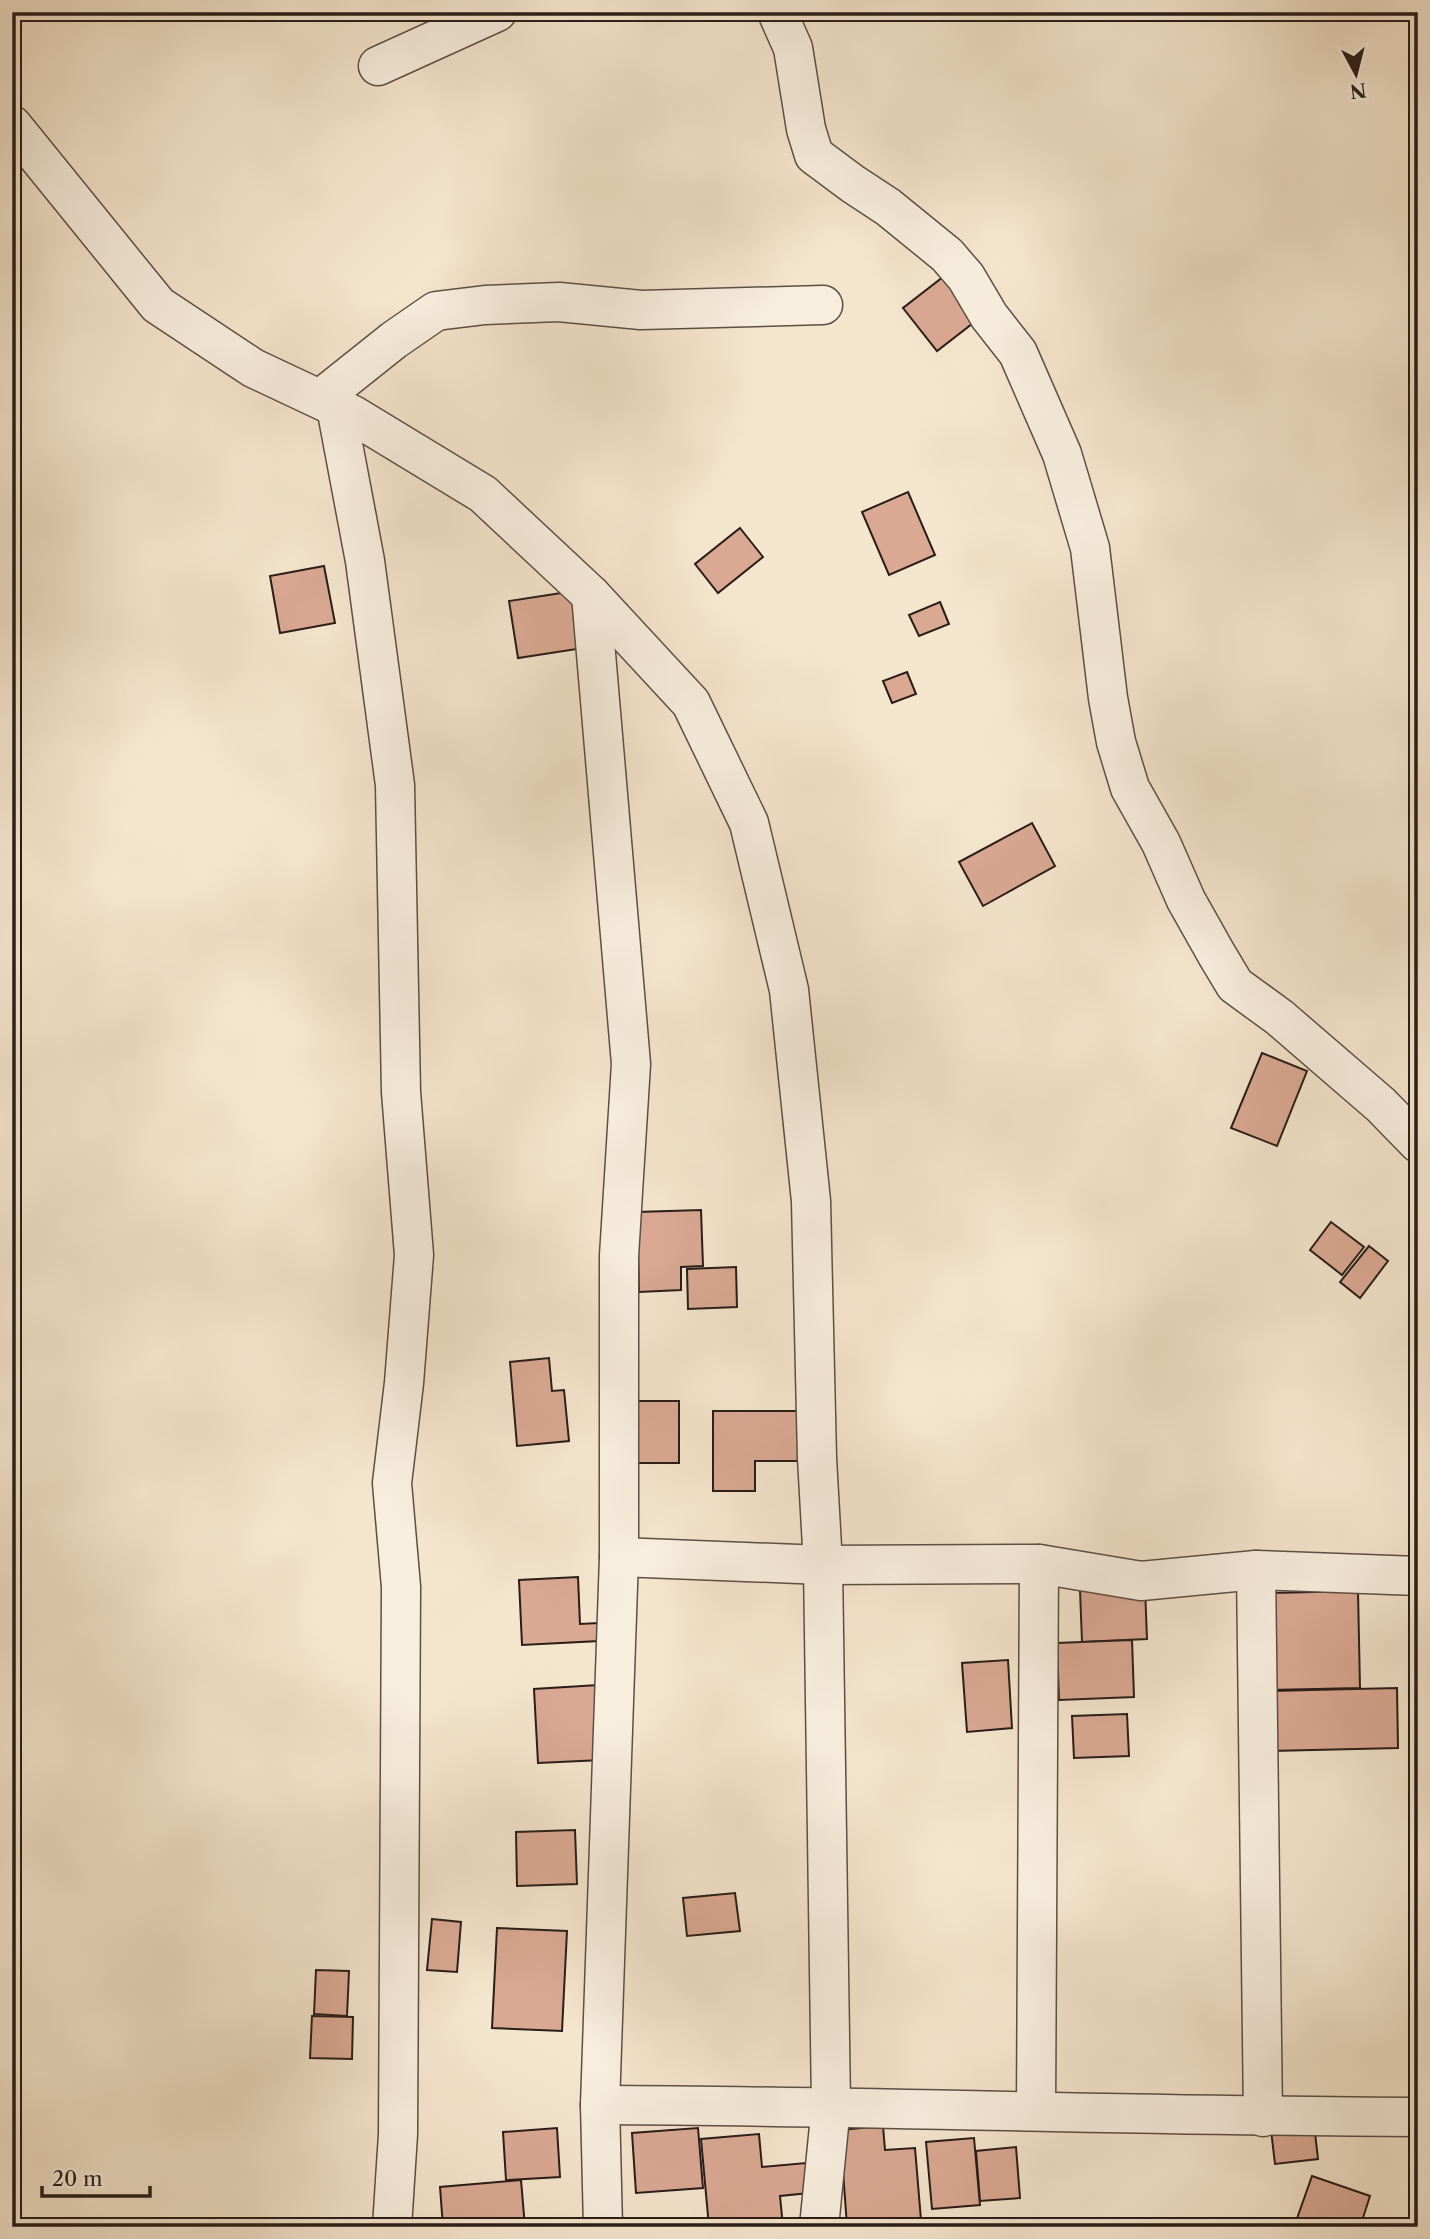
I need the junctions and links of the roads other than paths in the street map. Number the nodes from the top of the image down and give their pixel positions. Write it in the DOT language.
graph roads {
  1 [pos="497,12"];
  2 [pos="777,12"];
  3 [pos="378,66"];
  4 [pos="12,125"];
  5 [pos="823,305"];
  6 [pos="328,403"];
  7 [pos="591,595"];
  8 [pos="1418,1143"];
  9 [pos="619,1557"];
  10 [pos="1039,1564"];
  11 [pos="823,1565"];
  12 [pos="1256,1570"];
  13 [pos="1418,1576"];
  14 [pos="600,2105"];
  15 [pos="831,2106"];
  16 [pos="1036,2111"];
  17 [pos="1263,2116"];
  18 [pos="1418,2117"];
  19 [pos="392,2227"];
  20 [pos="603,2227"];
  21 [pos="819,2227"];
  1 -- 3 [label="street"];
  2 -- 8 [label="street"];
  4 -- 6 [label="street"];
  5 -- 6 [label="street"];
  6 -- 7 [label="street"];
  6 -- 19 [label="street"];
  7 -- 9 [label="street"];
  7 -- 11 [label="street"];
  9 -- 11 [label="street"];
  9 -- 14 [label="street"];
  10 -- 11 [label="street"];
  10 -- 12 [label="street"];
  10 -- 16 [label="street"];
  11 -- 15 [label="street"];
  12 -- 13 [label="street"];
  12 -- 17 [label="street"];
  14 -- 15 [label="street"];
  14 -- 20 [label="street"];
  15 -- 16 [label="street"];
  15 -- 21 [label="street"];
  16 -- 17 [label="street"];
  17 -- 18 [label="street"];
}
